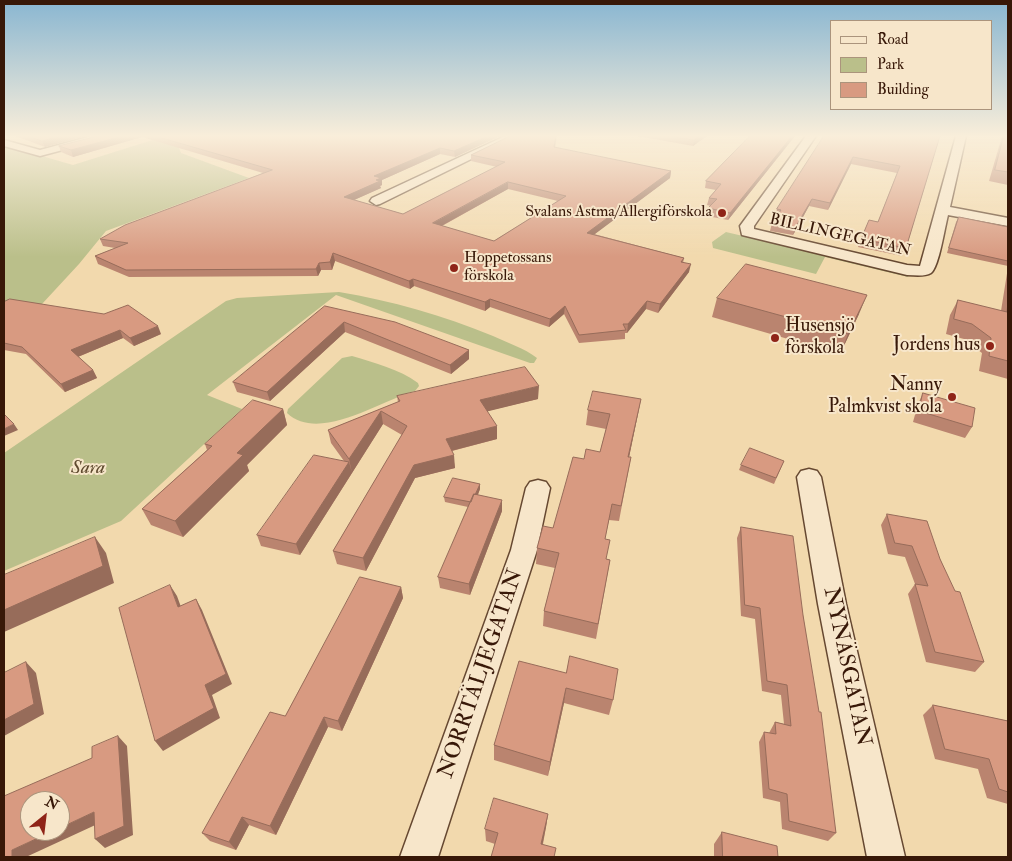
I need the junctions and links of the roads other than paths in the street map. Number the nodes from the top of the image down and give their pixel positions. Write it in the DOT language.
graph roads {
  1 [pos="428,176"];
  2 [pos="783,176"];
  3 [pos="952,176"];
  4 [pos="376,201"];
  5 [pos="944,210"];
  6 [pos="1008,222"];
  7 [pos="809,476"];
  8 [pos="538,488"];
  9 [pos="419,857"];
  10 [pos="886,857"];
  1 -- 4 [label="street"];
  2 -- 5 [label="street, BILLINGEGATAN"];
  3 -- 5 [label="street"];
  5 -- 6 [label="street"];
  7 -- 10 [label="street, NYNÄSGATAN"];
  8 -- 9 [label="street, NORRTÄLJEGATAN"];
}
